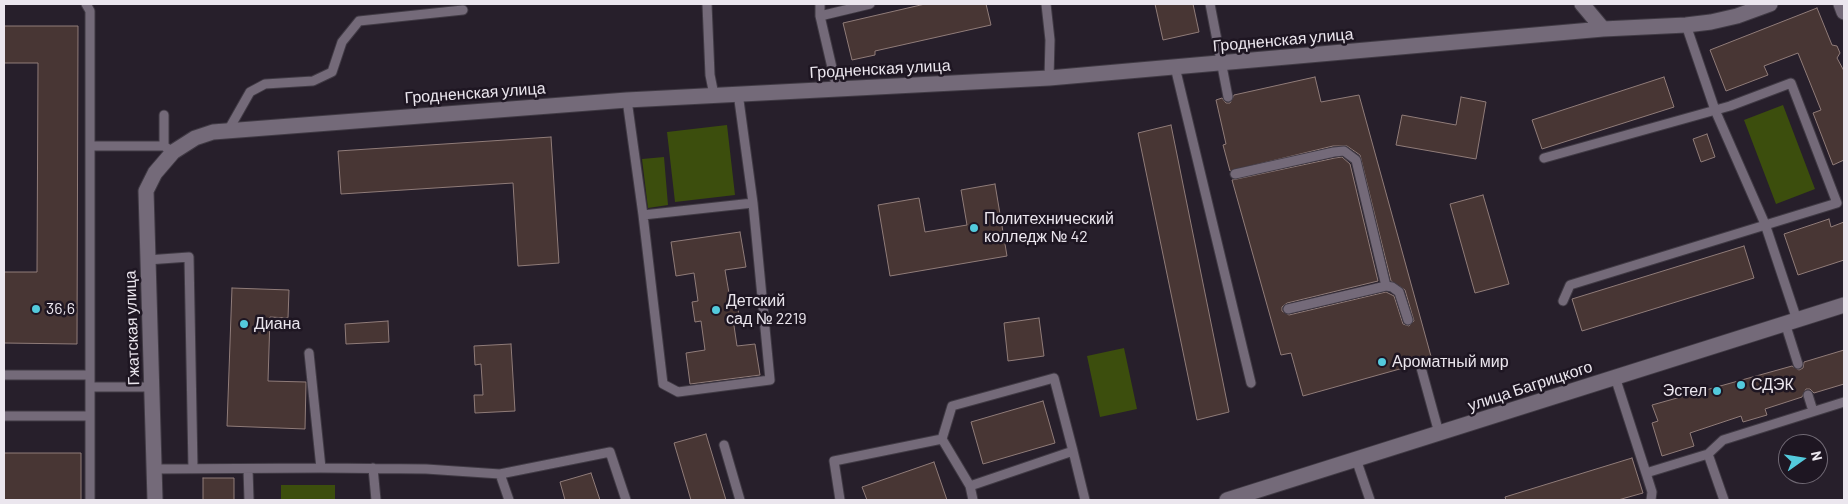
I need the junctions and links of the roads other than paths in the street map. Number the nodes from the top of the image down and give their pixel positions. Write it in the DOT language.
graph roads {
  1 [pos="86,4"];
  2 [pos="707,4"];
  3 [pos="820,4"];
  4 [pos="870,4"];
  5 [pos="1046,4"];
  6 [pos="1210,4"];
  7 [pos="1582,4"];
  8 [pos="1770,4"];
  9 [pos="1841,4"];
  10 [pos="463,10"];
  11 [pos="1844,12"];
  12 [pos="820,16"];
  13 [pos="1686,25"];
  14 [pos="1603,29"];
  15 [pos="1221,63"];
  16 [pos="1175,66"];
  17 [pos="1048,78"];
  18 [pos="837,89"];
  19 [pos="738,93"];
  20 [pos="714,94"];
  21 [pos="1228,97"];
  22 [pos="627,100"];
  23 [pos="1714,110"];
  24 [pos="164,115"];
  25 [pos="229,129"];
  26 [pos="90,146"];
  27 [pos="168,153"];
  28 [pos="1544,158"];
  29 [pos="1235,174"];
  30 [pos="753,203"];
  31 [pos="643,214"];
  32 [pos="1765,224"];
  33 [pos="147,260"];
  34 [pos="1386,286"];
  35 [pos="1563,301"];
  36 [pos="1844,305"];
  37 [pos="1288,309"];
  38 [pos="1408,320"];
  39 [pos="1791,321"];
  40 [pos="309,353"];
  41 [pos="1420,364"];
  42 [pos="1798,364"];
  43 [pos="4,375"];
  44 [pos="90,375"];
  45 [pos="1615,377"];
  46 [pos="1251,383"];
  47 [pos="90,387"];
  48 [pos="151,387"];
  49 [pos="1808,395"];
  50 [pos="1844,402"];
  51 [pos="1813,411"];
  52 [pos="4,416"];
  53 [pos="90,416"];
  54 [pos="1439,433"];
  55 [pos="942,439"];
  56 [pos="724,445"];
  57 [pos="1073,451"];
  58 [pos="1708,454"];
  59 [pos="1356,459"];
  60 [pos="320,468"];
  61 [pos="373,468"];
  62 [pos="193,469"];
  63 [pos="248,469"];
  64 [pos="154,470"];
  65 [pos="1646,472"];
  66 [pos="500,474"];
  67 [pos="970,486"];
  68 [pos="90,500"];
  69 [pos="155,500"];
  70 [pos="249,500"];
  71 [pos="376,500"];
  72 [pos="509,500"];
  73 [pos="626,500"];
  74 [pos="740,500"];
  75 [pos="840,500"];
  76 [pos="973,500"];
  77 [pos="1085,500"];
  78 [pos="1227,500"];
  79 [pos="1370,500"];
  80 [pos="1651,500"];
  81 [pos="1724,500"];
  1 -- 26 [label="lane"];
  2 -- 20 [label="lane"];
  3 -- 12 [label="lane"];
  4 -- 12 [label="lane"];
  5 -- 17 [label="lane"];
  6 -- 15 [label="lane"];
  7 -- 14 [label="street"];
  8 -- 13 [label="street, Гродненская улица"];
  9 -- 11 [label="street"];
  10 -- 25 [label="lane"];
  12 -- 18 [label="lane"];
  13 -- 14 [label="street, Гродненская улица"];
  13 -- 23 [label="lane"];
  14 -- 15 [label="street, Гродненская улица"];
  15 -- 16 [label="street, Гродненская улица"];
  15 -- 21 [label="lane"];
  16 -- 17 [label="street, Гродненская улица"];
  16 -- 46 [label="lane"];
  17 -- 18 [label="street, Гродненская улица"];
  18 -- 19 [label="street, Гродненская улица"];
  19 -- 20 [label="street, Гродненская улица"];
  19 -- 30 [label="lane"];
  20 -- 22 [label="street, Гродненская улица"];
  22 -- 25 [label="street, Гродненская улица"];
  22 -- 31 [label="lane"];
  23 -- 28 [label="lane"];
  23 -- 32 [label="lane"];
  23 -- 32 [label="lane"];
  24 -- 27 [label="lane"];
  25 -- 27 [label="street, Гродненская улица"];
  26 -- 27 [label="lane"];
  26 -- 44 [label="lane"];
  27 -- 33 [label="street, Гжатская улица"];
  29 -- 34 [label="lane"];
  30 -- 31 [label="lane"];
  30 -- 31 [label="lane"];
  32 -- 35 [label="lane"];
  32 -- 39 [label="lane"];
  33 -- 48 [label="street, Гжатская улица"];
  33 -- 62 [label="lane"];
  34 -- 37 [label="lane"];
  34 -- 38 [label="lane"];
  36 -- 39 [label="street, улица Багрицкого"];
  39 -- 42 [label="lane"];
  39 -- 45 [label="street, улица Багрицкого"];
  40 -- 60 [label="lane"];
  41 -- 54 [label="lane"];
  43 -- 44 [label="lane"];
  44 -- 47 [label="lane"];
  45 -- 54 [label="street, улица Багрицкого"];
  45 -- 65 [label="lane"];
  47 -- 48 [label="lane"];
  47 -- 53 [label="lane"];
  48 -- 64 [label="street, Гжатская улица"];
  49 -- 51 [label="lane"];
  50 -- 51 [label="lane"];
  51 -- 58 [label="lane"];
  52 -- 53 [label="lane"];
  53 -- 68 [label="lane"];
  54 -- 59 [label="street, улица Багрицкого"];
  55 -- 57 [label="lane"];
  55 -- 67 [label="lane"];
  55 -- 75 [label="lane"];
  56 -- 74 [label="lane"];
  57 -- 67 [label="lane"];
  57 -- 77 [label="lane"];
  58 -- 65 [label="lane"];
  58 -- 81 [label="lane"];
  59 -- 78 [label="street, улица Багрицкого"];
  59 -- 79 [label="lane"];
  60 -- 61 [label="lane"];
  60 -- 63 [label="lane"];
  61 -- 66 [label="lane"];
  61 -- 71 [label="lane"];
  62 -- 63 [label="lane"];
  62 -- 64 [label="lane"];
  63 -- 70 [label="lane"];
  64 -- 69 [label="street, Гжатская улица"];
  65 -- 80 [label="lane"];
  66 -- 72 [label="lane"];
  66 -- 73 [label="lane"];
  67 -- 76 [label="lane"];
}
